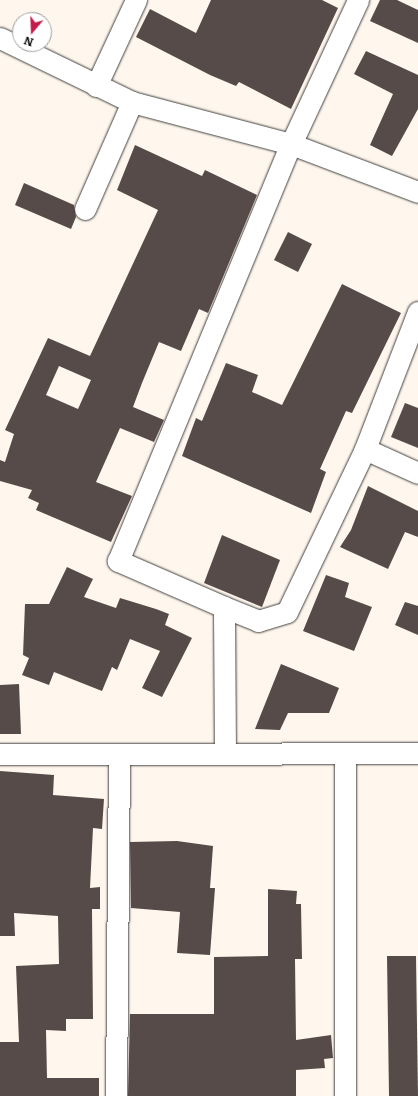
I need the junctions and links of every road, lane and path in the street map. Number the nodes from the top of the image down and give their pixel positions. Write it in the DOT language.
graph roads {
  1 [pos="136,0"];
  2 [pos="358,0"];
  3 [pos="0,38"];
  4 [pos="96,86"];
  5 [pos="132,102"];
  6 [pos="291,144"];
  7 [pos="418,192"];
  8 [pos="85,209"];
  9 [pos="418,312"];
  10 [pos="365,449"];
  11 [pos="418,473"];
  12 [pos="224,607"];
  13 [pos="0,754"];
  14 [pos="225,754"];
  15 [pos="418,754"];
  16 [pos="119,755"];
  17 [pos="345,756"];
  18 [pos="116,1096"];
  19 [pos="345,1096"];
  1 -- 4 [label="street"];
  2 -- 6 [label="street"];
  3 -- 4 [label="street"];
  4 -- 5 [label="street"];
  5 -- 6 [label="street"];
  5 -- 8 [label="street"];
  6 -- 7 [label="street"];
  6 -- 12 [label="street"];
  9 -- 10 [label="street"];
  10 -- 11 [label="street"];
  10 -- 12 [label="street"];
  12 -- 14 [label="street"];
  13 -- 16 [label="street"];
  14 -- 16 [label="street"];
  14 -- 17 [label="street"];
  15 -- 17 [label="street"];
  16 -- 18 [label="street"];
  17 -- 19 [label="street"];
}
